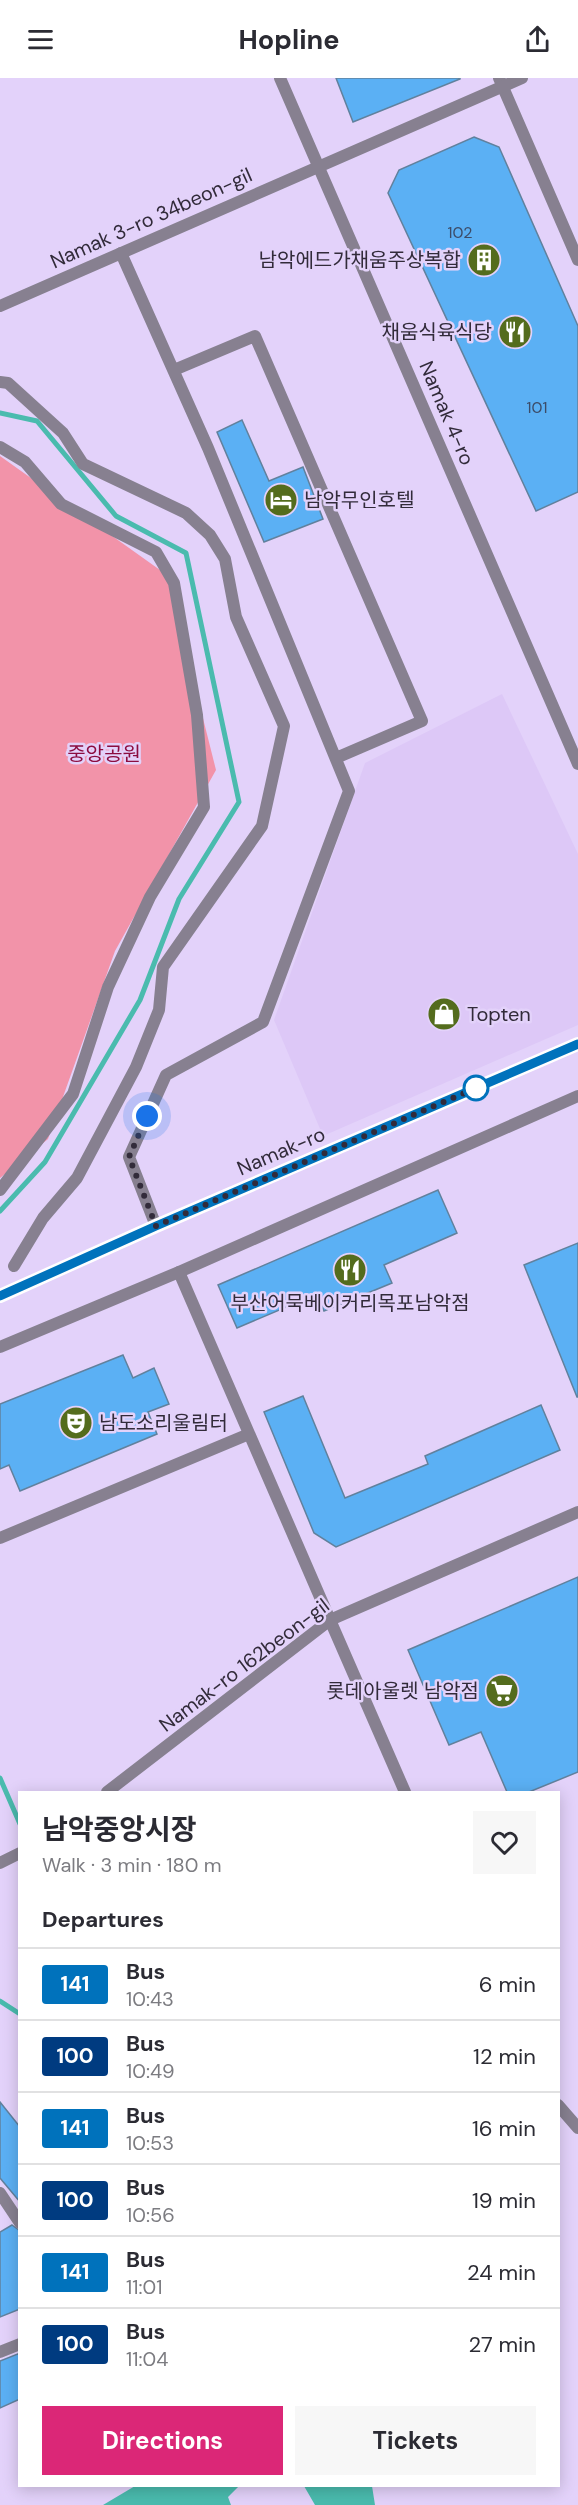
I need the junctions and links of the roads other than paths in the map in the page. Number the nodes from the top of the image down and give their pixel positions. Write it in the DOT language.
graph roads {
  1 [pos="280,78"];
  2 [pos="522,78"];
  3 [pos="501,82"];
  4 [pos="318,165"];
  5 [pos="121,253"];
  6 [pos="578,261"];
  7 [pos="0,306"];
  8 [pos="174,370"];
  9 [pos="0,382"];
  10 [pos="0,447"];
  11 [pos="336,758"];
  12 [pos="578,764"];
  13 [pos="578,1044"];
  14 [pos="578,1095"];
  15 [pos="0,1190"];
  16 [pos="156,1226"];
  17 [pos="14,1266"];
  18 [pos="179,1272"];
  19 [pos="0,1296"];
  20 [pos="0,1347"];
  21 [pos="249,1434"];
  22 [pos="578,1512"];
  23 [pos="0,1538"];
  24 [pos="330,1620"];
  25 [pos="108,1791"];
  26 [pos="405,1791"];
  27 [pos="18,1854"];
  28 [pos="0,1863"];
  29 [pos="560,2107"];
  30 [pos="578,2128"];
  31 [pos="0,2193"];
  32 [pos="18,2220"];
  33 [pos="18,2345"];
  34 [pos="0,2352"];
  1 -- 4 [label="street, Namak 4-ro"];
  2 -- 3 [label="street, Namak 3-ro 34beon-gil"];
  3 -- 4 [label="street, Namak 3-ro 34beon-gil"];
  3 -- 6 [label="street"];
  4 -- 5 [label="street, Namak 3-ro 34beon-gil"];
  4 -- 12 [label="street, Namak 4-ro"];
  5 -- 7 [label="street, Namak 3-ro 34beon-gil"];
  5 -- 8 [label="street"];
  8 -- 11 [label="street"];
  8 -- 11 [label="street"];
  9 -- 17 [label="street"];
  10 -- 15 [label="street"];
  11 -- 16 [label="street"];
  13 -- 16 [label="street, Namak-ro"];
  14 -- 18 [label="street"];
  16 -- 19 [label="street, Namak-ro"];
  18 -- 20 [label="street"];
  18 -- 21 [label="street"];
  21 -- 23 [label="street"];
  21 -- 24 [label="street"];
  22 -- 24 [label="street, Namak-ro 162beon-gil"];
  24 -- 25 [label="street, Namak-ro 162beon-gil"];
  24 -- 26 [label="street"];
  27 -- 28 [label="street"];
  29 -- 30 [label="street"];
  31 -- 32 [label="street"];
  33 -- 34 [label="street"];
}
